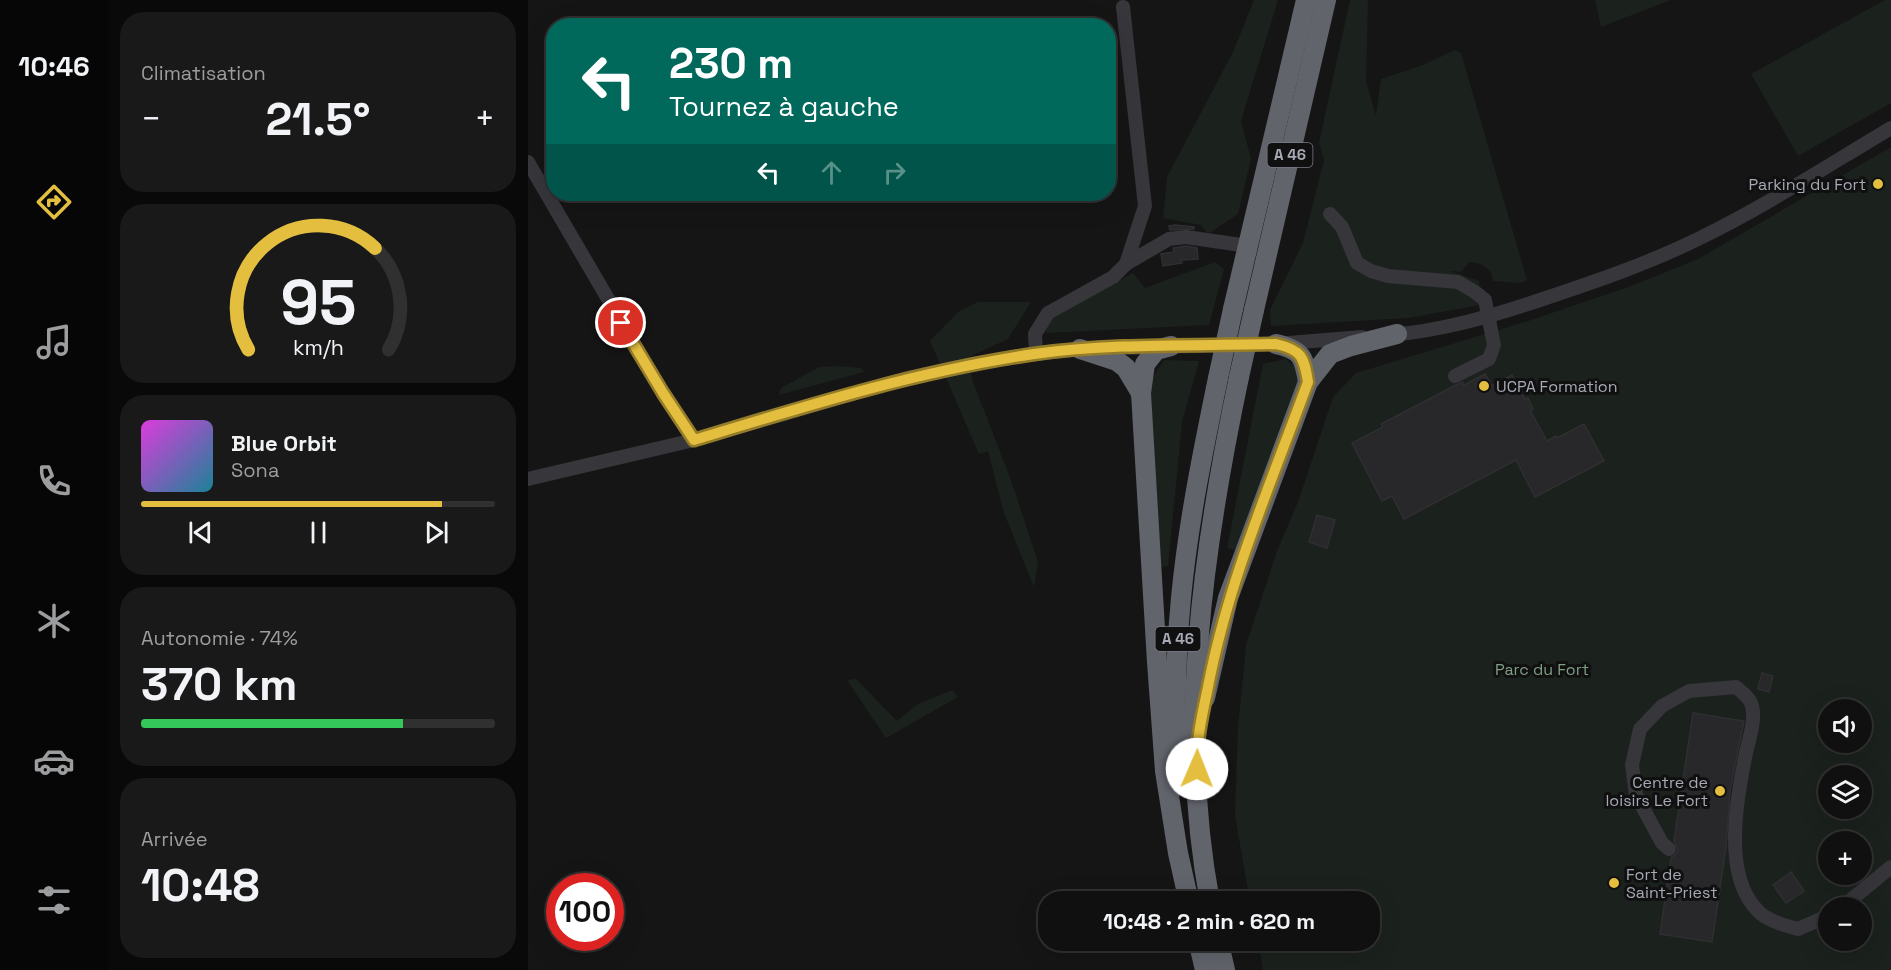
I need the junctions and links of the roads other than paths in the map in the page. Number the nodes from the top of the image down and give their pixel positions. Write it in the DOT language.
graph roads {
  1 [pos="1306,0"];
  2 [pos="1326,0"];
  3 [pos="1122,7"];
  4 [pos="1891,128"];
  5 [pos="528,162"];
  6 [pos="546,193"];
  7 [pos="551,201"];
  8 [pos="1330,214"];
  9 [pos="1248,246"];
  10 [pos="1126,264"];
  11 [pos="1488,317"];
  12 [pos="1396,334"];
  13 [pos="1276,344"];
  14 [pos="1171,346"];
  15 [pos="1080,349"];
  16 [pos="1036,354"];
  17 [pos="1455,376"];
  18 [pos="1308,382"];
  19 [pos="1141,393"];
  20 [pos="694,440"];
  21 [pos="528,478"];
  22 [pos="1196,745"];
  23 [pos="1670,849"];
  24 [pos="1891,867"];
  25 [pos="1187,891"];
  26 [pos="1188,891"];
  27 [pos="1209,891"];
  28 [pos="1854,897"];
  29 [pos="1818,920"];
  30 [pos="1201,951"];
  31 [pos="1221,951"];
  32 [pos="1205,970"];
  33 [pos="1225,970"];
  1 -- 9 [label="highway, A 46"];
  2 -- 22 [label="highway, A 46, bridge"];
  3 -- 10 [label="street"];
  4 -- 11 [label="street"];
  5 -- 6 [label="street"];
  7 -- 20 [label="street"];
  8 -- 11 [label="street"];
  9 -- 10 [label="street"];
  9 -- 26 [label="highway, A 46, bridge"];
  10 -- 16 [label="street"];
  11 -- 12 [label="street"];
  11 -- 17 [label="street"];
  12 -- 13 [label="street"];
  12 -- 18 [label="highway"];
  13 -- 14 [label="street"];
  13 -- 18 [label="highway"];
  14 -- 15 [label="street"];
  14 -- 19 [label="highway"];
  15 -- 16 [label="street"];
  15 -- 19 [label="highway"];
  16 -- 20 [label="street"];
  18 -- 22 [label="highway"];
  19 -- 25 [label="highway"];
  20 -- 21 [label="street"];
  22 -- 27 [label="highway, A 46"];
  23 -- 29 [label="street"];
  24 -- 28 [label="street"];
  30 -- 32 [label="highway"];
  31 -- 33 [label="highway"];
}
